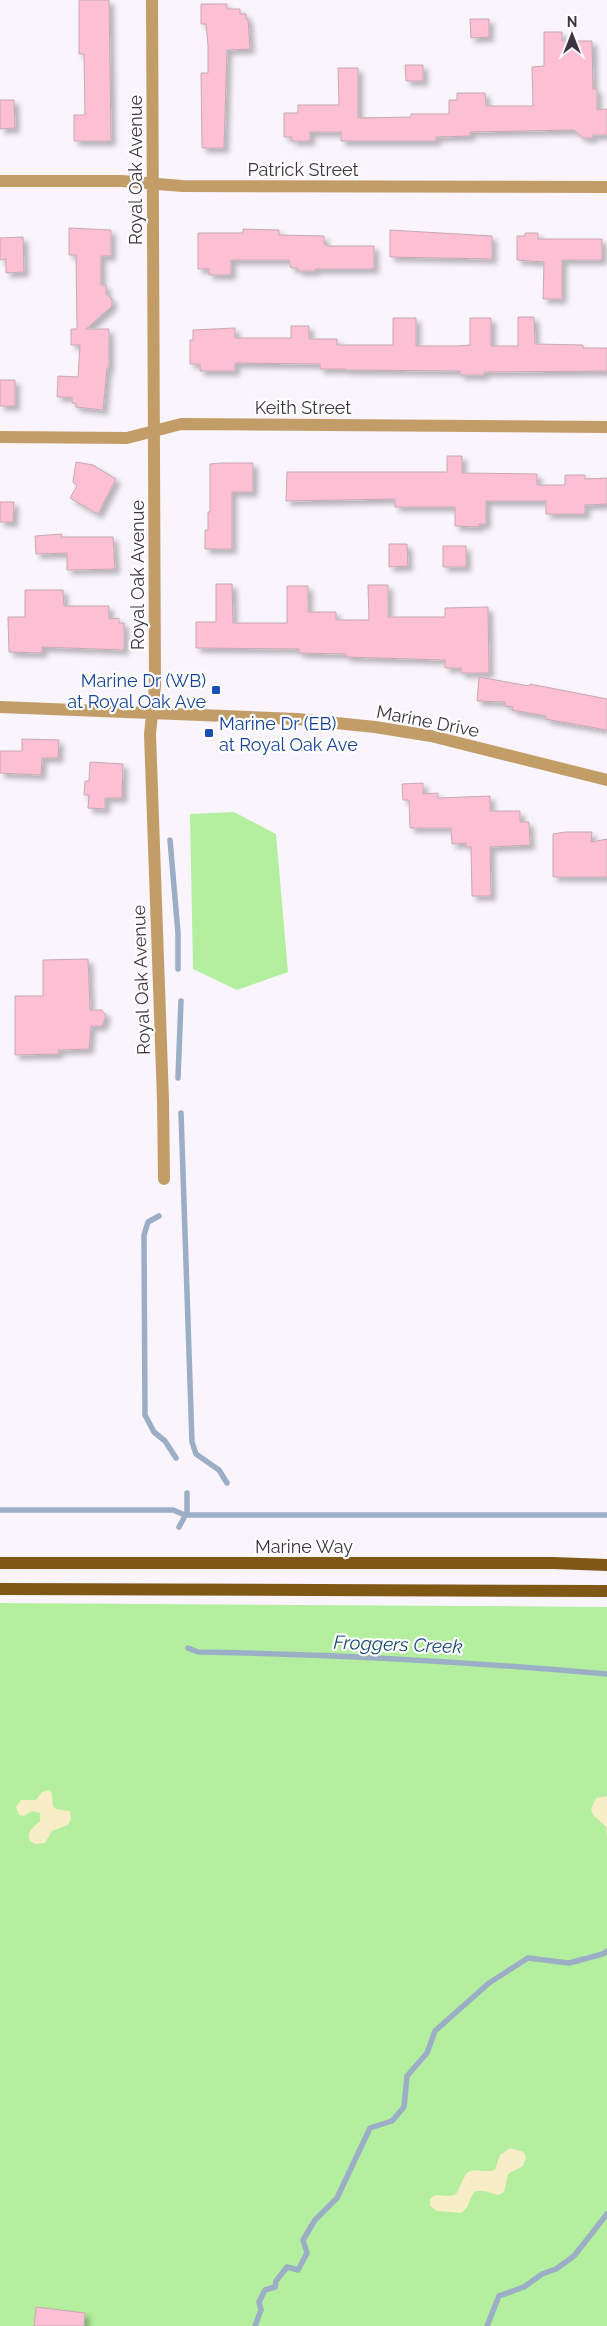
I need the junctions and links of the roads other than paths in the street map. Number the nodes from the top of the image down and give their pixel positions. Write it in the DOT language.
graph roads {
  1 [pos="152,0"];
  2 [pos="0,180"];
  3 [pos="152,184"];
  4 [pos="607,187"];
  5 [pos="607,427"];
  6 [pos="154,432"];
  7 [pos="0,437"];
  8 [pos="0,707"];
  9 [pos="152,714"];
  10 [pos="607,780"];
  11 [pos="164,1179"];
  12 [pos="0,1563"];
  13 [pos="607,1566"];
  14 [pos="0,1589"];
  15 [pos="607,1591"];
  1 -- 3 [label="street, Royal Oak Avenue"];
  2 -- 3 [label="street, Patrick Street"];
  3 -- 4 [label="street, Patrick Street"];
  3 -- 6 [label="street, Royal Oak Avenue"];
  5 -- 6 [label="street, Keith Street"];
  6 -- 7 [label="street, Keith Street"];
  6 -- 9 [label="street, Royal Oak Avenue"];
  8 -- 9 [label="street, Marine Drive"];
  9 -- 10 [label="street, Marine Drive"];
  9 -- 11 [label="street, Royal Oak Avenue"];
  12 -- 13 [label="main road, Marine Way"];
  14 -- 15 [label="main road"];
}
